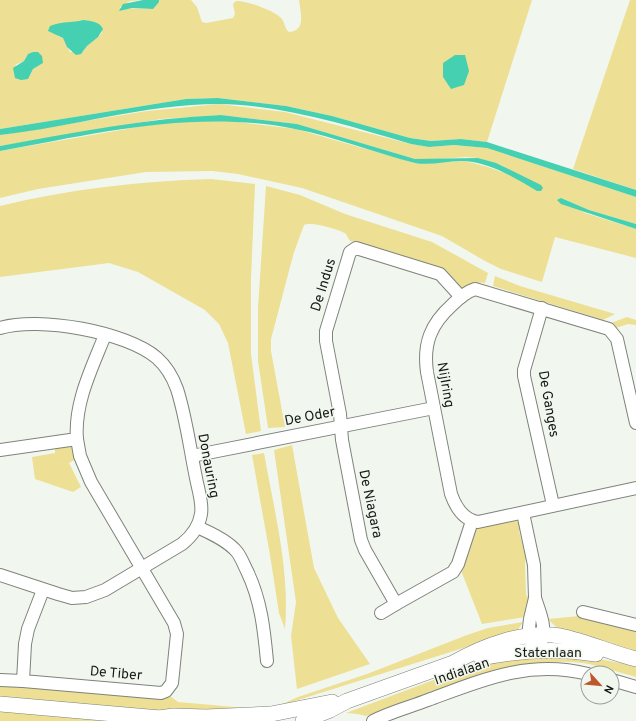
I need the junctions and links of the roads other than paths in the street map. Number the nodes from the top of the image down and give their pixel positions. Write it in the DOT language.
graph roads {
  1 [pos="460,297"];
  2 [pos="542,308"];
  3 [pos="0,328"];
  4 [pos="105,335"];
  5 [pos="434,408"];
  6 [pos="636,423"];
  7 [pos="341,426"];
  8 [pos="77,439"];
  9 [pos="0,450"];
  10 [pos="192,456"];
  11 [pos="636,488"];
  12 [pos="553,505"];
  13 [pos="523,513"];
  14 [pos="472,521"];
  15 [pos="197,527"];
  16 [pos="142,568"];
  17 [pos="0,575"];
  18 [pos="43,590"];
  19 [pos="535,598"];
  20 [pos="396,604"];
  21 [pos="381,612"];
  22 [pos="583,612"];
  23 [pos="636,625"];
  24 [pos="544,635"];
  25 [pos="528,636"];
  26 [pos="537,650"];
  27 [pos="621,655"];
  28 [pos="636,659"];
  29 [pos="267,661"];
  30 [pos="453,663"];
  31 [pos="580,673"];
  32 [pos="0,680"];
  33 [pos="23,681"];
  34 [pos="620,682"];
  35 [pos="636,687"];
  36 [pos="348,701"];
  37 [pos="1,704"];
  38 [pos="167,719"];
  39 [pos="273,719"];
  40 [pos="303,721"];
  41 [pos="374,721"];
  1 -- 2 [label="street, Nijlring"];
  1 -- 5 [label="street, Nijlring"];
  1 -- 7 [label="street, De Indus"];
  2 -- 6 [label="street, Nijlring"];
  2 -- 12 [label="street, De Ganges"];
  3 -- 4 [label="street, Donauring"];
  4 -- 8 [label="street"];
  4 -- 10 [label="street, Donauring"];
  5 -- 7 [label="street, De Oder"];
  5 -- 14 [label="street, Nijlring"];
  7 -- 10 [label="street, De Oder"];
  7 -- 20 [label="street, De Niagara"];
  8 -- 9 [label="street"];
  8 -- 16 [label="street"];
  10 -- 15 [label="street, Donauring"];
  11 -- 12 [label="street"];
  12 -- 13 [label="street"];
  13 -- 14 [label="street"];
  13 -- 19 [label="street"];
  14 -- 20 [label="street"];
  15 -- 16 [label="street"];
  15 -- 29 [label="street"];
  16 -- 18 [label="street"];
  16 -- 33 [label="street, De Tiber"];
  17 -- 18 [label="street"];
  18 -- 33 [label="street"];
  19 -- 24 [label="street"];
  19 -- 25 [label="street"];
  20 -- 21 [label="street"];
  22 -- 23 [label="street"];
  24 -- 25 [label="main road, Statenlaan"];
  24 -- 26 [label="street"];
  24 -- 27 [label="main road, Statenlaan"];
  25 -- 26 [label="street"];
  25 -- 30 [label="main road, Statenlaan"];
  26 -- 27 [label="main road, Statenlaan"];
  26 -- 30 [label="main road, Statenlaan"];
  27 -- 28 [label="main road, Statenlaan"];
  30 -- 36 [label="main road, Statenlaan"];
  31 -- 41 [label="street, Indialaan"];
  32 -- 33 [label="street"];
  34 -- 35 [label="street"];
  36 -- 39 [label="main road, Statenlaan"];
  36 -- 40 [label="main road, Statenlaan"];
  37 -- 38 [label="main road, Statenlaan"];
  38 -- 39 [label="main road, Statenlaan"];
}
